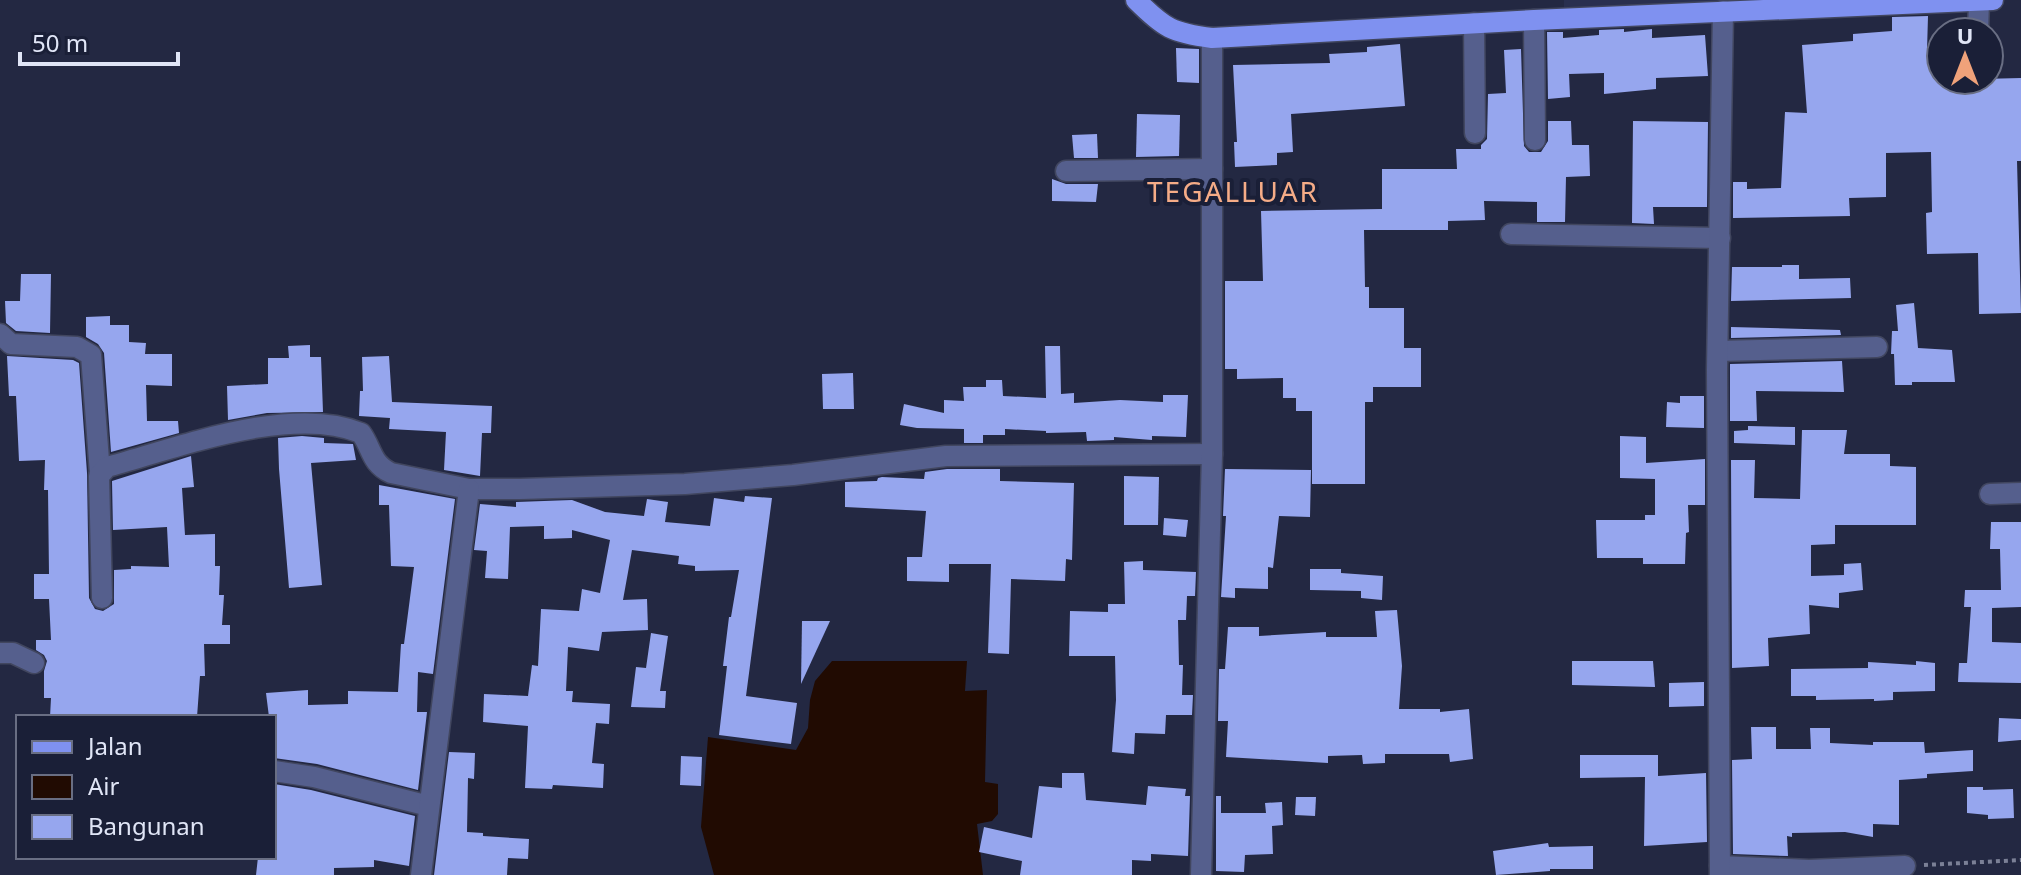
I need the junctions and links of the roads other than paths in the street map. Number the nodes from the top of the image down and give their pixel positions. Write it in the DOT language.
graph roads {
  1 [pos="1136,0"];
  2 [pos="1993,0"];
  3 [pos="1979,1"];
  4 [pos="1766,5"];
  5 [pos="1723,11"];
  6 [pos="1534,20"];
  7 [pos="1474,23"];
  8 [pos="1212,38"];
  9 [pos="1475,133"];
  10 [pos="1535,140"];
  11 [pos="1212,169"];
  12 [pos="1066,171"];
  13 [pos="1511,234"];
  14 [pos="1720,238"];
  15 [pos="0,334"];
  16 [pos="1877,347"];
  17 [pos="1718,351"];
  18 [pos="1212,454"];
  19 [pos="100,474"];
  20 [pos="469,489"];
  21 [pos="2021,493"];
  22 [pos="1990,494"];
  23 [pos="102,598"];
  24 [pos="0,653"];
  25 [pos="34,663"];
  26 [pos="276,771"];
  27 [pos="429,806"];
  28 [pos="1905,866"];
  29 [pos="1720,871"];
  30 [pos="421,875"];
  31 [pos="1201,875"];
  1 -- 8 [label="main road"];
  2 -- 3 [label="main road"];
  3 -- 4 [label="main road"];
  4 -- 5 [label="main road"];
  5 -- 6 [label="main road"];
  5 -- 14 [label="street"];
  6 -- 7 [label="main road"];
  6 -- 10 [label="street"];
  7 -- 8 [label="main road"];
  7 -- 9 [label="street"];
  8 -- 11 [label="street"];
  11 -- 12 [label="street"];
  11 -- 18 [label="street"];
  13 -- 14 [label="street"];
  14 -- 17 [label="street"];
  15 -- 19 [label="street"];
  16 -- 17 [label="street"];
  17 -- 29 [label="street"];
  18 -- 20 [label="street"];
  18 -- 31 [label="street"];
  19 -- 20 [label="street"];
  19 -- 23 [label="street"];
  20 -- 27 [label="street"];
  21 -- 22 [label="street"];
  24 -- 25 [label="street"];
  26 -- 27 [label="street"];
  27 -- 30 [label="street"];
  28 -- 29 [label="street"];
}
